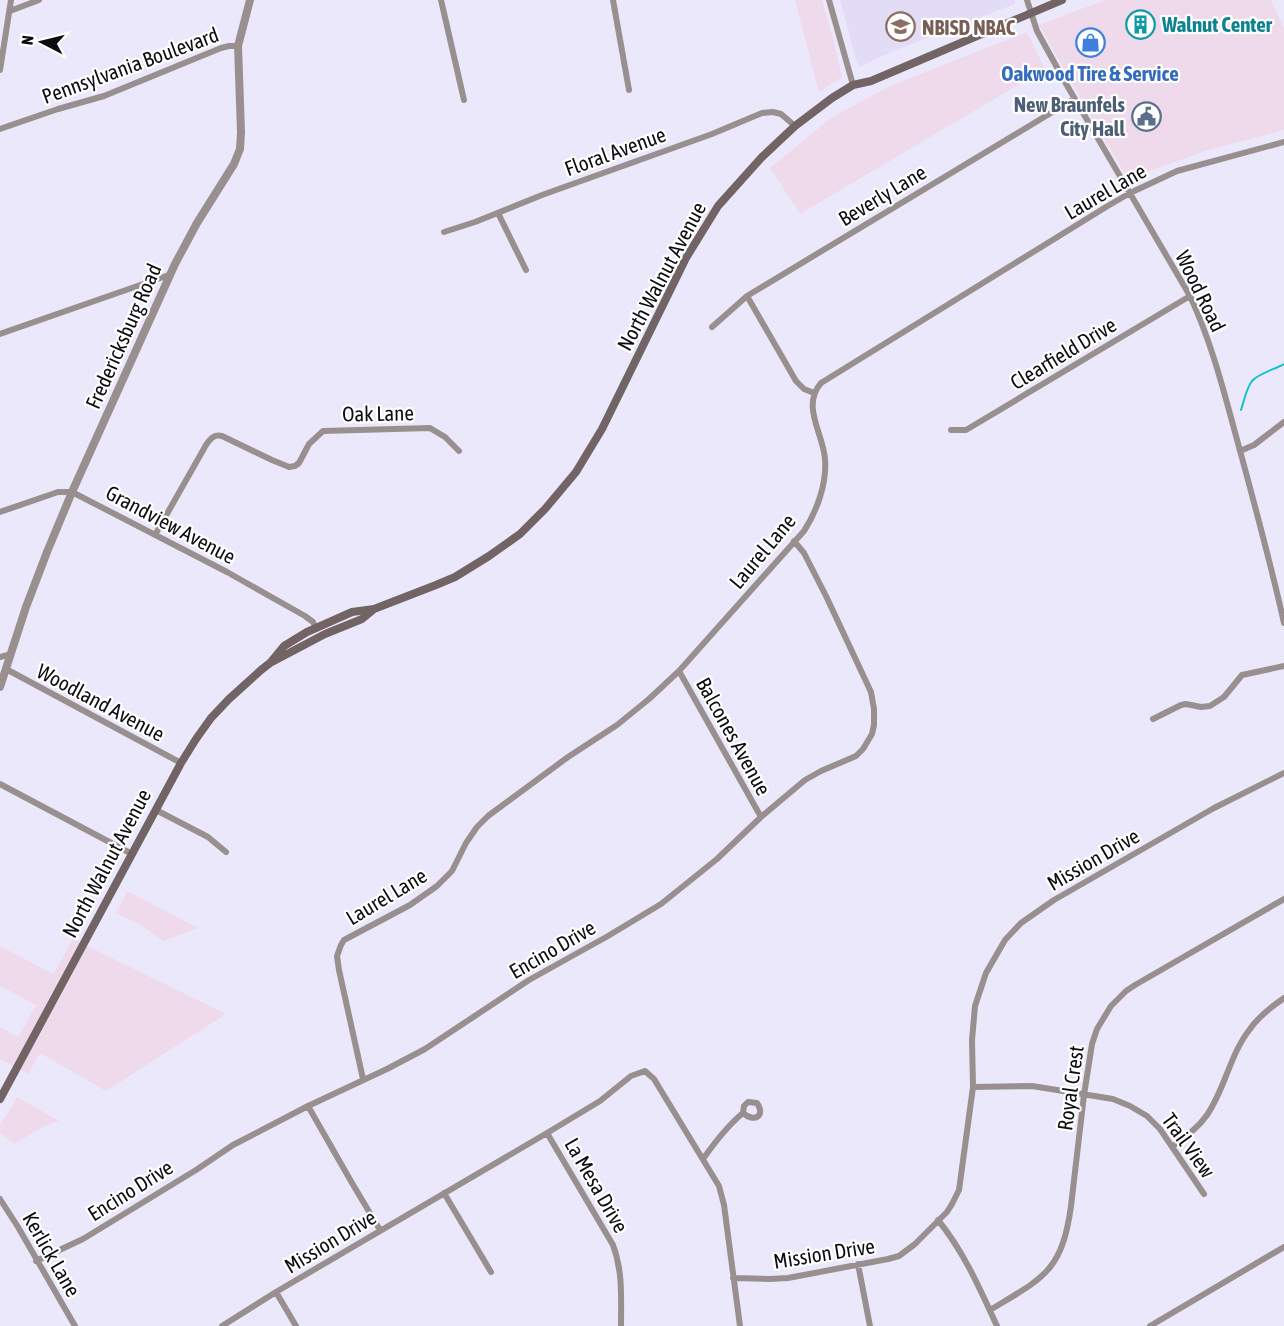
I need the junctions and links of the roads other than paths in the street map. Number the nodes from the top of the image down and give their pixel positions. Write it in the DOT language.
graph roads {
  1 [pos="11,0"];
  2 [pos="39,0"];
  3 [pos="250,0"];
  4 [pos="441,0"];
  5 [pos="613,0"];
  6 [pos="830,0"];
  7 [pos="1027,0"];
  8 [pos="1062,0"];
  9 [pos="10,11"];
  10 [pos="1031,13"];
  11 [pos="238,46"];
  12 [pos="0,70"];
  13 [pos="853,85"];
  14 [pos="629,90"];
  15 [pos="1074,99"];
  16 [pos="464,100"];
  17 [pos="795,126"];
  18 [pos="0,129"];
  19 [pos="1284,142"];
  20 [pos="1130,193"];
  21 [pos="498,213"];
  22 [pos="444,232"];
  23 [pos="526,270"];
  24 [pos="169,275"];
  25 [pos="747,296"];
  26 [pos="1190,296"];
  27 [pos="711,327"];
  28 [pos="0,334"];
  29 [pos="814,393"];
  30 [pos="1284,422"];
  31 [pos="951,430"];
  32 [pos="459,451"];
  33 [pos="1240,451"];
  34 [pos="72,492"];
  35 [pos="0,512"];
  36 [pos="155,535"];
  37 [pos="794,541"];
  38 [pos="374,609"];
  39 [pos="1284,623"];
  40 [pos="316,628"];
  41 [pos="11,654"];
  42 [pos="0,657"];
  43 [pos="270,663"];
  44 [pos="1284,666"];
  45 [pos="6,669"];
  46 [pos="679,671"];
  47 [pos="0,687"];
  48 [pos="1152,719"];
  49 [pos="181,763"];
  50 [pos="1284,773"];
  51 [pos="0,784"];
  52 [pos="156,810"];
  53 [pos="761,817"];
  54 [pos="226,852"];
  55 [pos="132,854"];
  56 [pos="1284,899"];
  57 [pos="1284,998"];
  58 [pos="363,1079"];
  59 [pos="973,1087"];
  60 [pos="1084,1095"];
  61 [pos="0,1099"];
  62 [pos="308,1106"];
  63 [pos="743,1113"];
  64 [pos="547,1133"];
  65 [pos="1173,1146"];
  66 [pos="703,1159"];
  67 [pos="444,1193"];
  68 [pos="1204,1194"];
  69 [pos="0,1199"];
  70 [pos="938,1220"];
  71 [pos="380,1230"];
  72 [pos="1284,1246"];
  73 [pos="36,1261"];
  74 [pos="858,1264"];
  75 [pos="491,1272"];
  76 [pos="734,1278"];
  77 [pos="276,1292"];
  78 [pos="990,1310"];
  79 [pos="75,1326"];
  80 [pos="222,1326"];
  81 [pos="296,1326"];
  82 [pos="621,1326"];
  83 [pos="740,1326"];
  84 [pos="870,1326"];
  85 [pos="998,1326"];
  86 [pos="1150,1326"];
  1 -- 9 [label="street"];
  2 -- 9 [label="street"];
  3 -- 11 [label="street, Fredericksburg Road"];
  4 -- 16 [label="street"];
  5 -- 14 [label="street"];
  6 -- 13 [label="street"];
  7 -- 10 [label="street, Wood Road"];
  8 -- 10 [label="main road, North Walnut Avenue"];
  9 -- 12 [label="street"];
  10 -- 13 [label="main road, North Walnut Avenue"];
  10 -- 15 [label="street, Wood Road"];
  11 -- 18 [label="street, Pennsylvania Boulevard"];
  11 -- 24 [label="street, Fredericksburg Road"];
  13 -- 17 [label="main road, North Walnut Avenue"];
  15 -- 20 [label="street, Wood Road"];
  15 -- 25 [label="street, Beverly Lane"];
  17 -- 21 [label="street, Floral Avenue"];
  17 -- 38 [label="main road, North Walnut Avenue"];
  19 -- 20 [label="street, Laurel Lane"];
  20 -- 26 [label="street, Wood Road"];
  20 -- 29 [label="street, Laurel Lane"];
  21 -- 22 [label="street, Floral Avenue"];
  21 -- 23 [label="street"];
  24 -- 28 [label="street"];
  24 -- 34 [label="street, Fredericksburg Road"];
  25 -- 27 [label="street, Beverly Lane"];
  25 -- 29 [label="street"];
  26 -- 31 [label="street, Clearfield Drive"];
  26 -- 33 [label="street, Wood Road"];
  29 -- 37 [label="street, Laurel Lane"];
  30 -- 33 [label="street"];
  32 -- 36 [label="street, Oak Lane"];
  33 -- 39 [label="street, Wood Road"];
  34 -- 35 [label="street"];
  34 -- 36 [label="street, Grandview Avenue"];
  34 -- 41 [label="street, Fredericksburg Road"];
  36 -- 40 [label="street, Grandview Avenue"];
  37 -- 46 [label="street, Laurel Lane"];
  37 -- 53 [label="street, Encino Drive"];
  38 -- 40 [label="main road, North Walnut Avenue"];
  38 -- 43 [label="main road, North Walnut Avenue"];
  40 -- 43 [label="main road, North Walnut Avenue"];
  41 -- 42 [label="street"];
  41 -- 45 [label="street, Fredericksburg Road"];
  43 -- 49 [label="main road, North Walnut Avenue"];
  44 -- 48 [label="street"];
  45 -- 47 [label="street, Fredericksburg Road"];
  45 -- 49 [label="street, Woodland Avenue"];
  46 -- 53 [label="street, Balcones Avenue"];
  46 -- 58 [label="street, Laurel Lane"];
  49 -- 52 [label="main road, North Walnut Avenue"];
  50 -- 59 [label="street, Mission Drive"];
  51 -- 55 [label="street"];
  52 -- 54 [label="street"];
  52 -- 55 [label="main road, North Walnut Avenue"];
  53 -- 58 [label="street, Encino Drive"];
  55 -- 61 [label="main road, North Walnut Avenue"];
  56 -- 60 [label="street, Royal Crest"];
  57 -- 65 [label="street"];
  58 -- 62 [label="street, Encino Drive"];
  59 -- 60 [label="street, Trail View"];
  59 -- 70 [label="street, Mission Drive"];
  60 -- 65 [label="street, Trail View"];
  60 -- 78 [label="street, Royal Crest"];
  62 -- 71 [label="street"];
  62 -- 73 [label="street, Encino Drive"];
  63 -- 66 [label="street"];
  64 -- 66 [label="street, Mission Drive"];
  64 -- 67 [label="street, Mission Drive"];
  64 -- 82 [label="street, La Mesa Drive"];
  65 -- 68 [label="street, Trail View"];
  66 -- 76 [label="street, Mission Drive"];
  67 -- 71 [label="street, Mission Drive"];
  67 -- 75 [label="street"];
  69 -- 73 [label="street, Kerlick Lane"];
  70 -- 74 [label="street, Mission Drive"];
  70 -- 78 [label="street"];
  71 -- 77 [label="street, Mission Drive"];
  72 -- 86 [label="street"];
  73 -- 79 [label="street, Kerlick Lane"];
  74 -- 76 [label="street, Mission Drive"];
  74 -- 84 [label="street"];
  76 -- 83 [label="street"];
  77 -- 80 [label="street, Mission Drive"];
  77 -- 81 [label="street"];
  78 -- 85 [label="street"];
}
